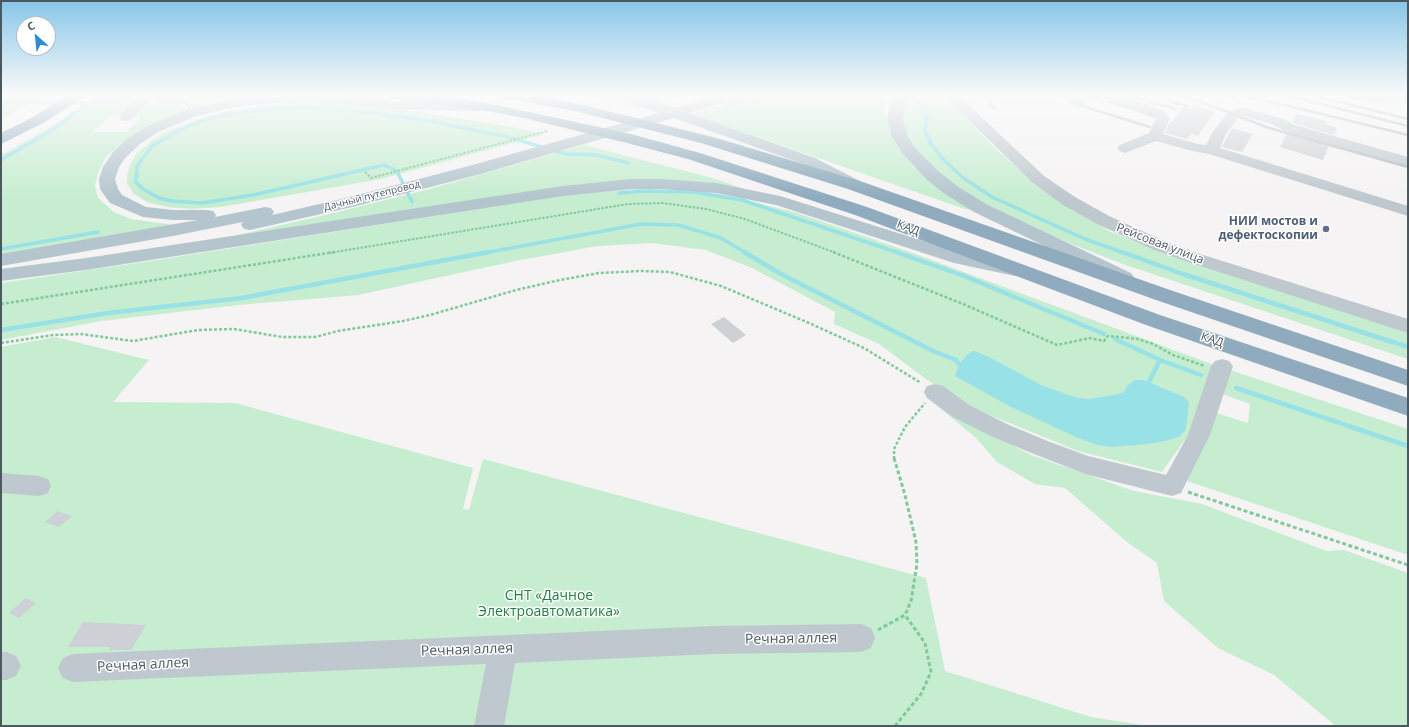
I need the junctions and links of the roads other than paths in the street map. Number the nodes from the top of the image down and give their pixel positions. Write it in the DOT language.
graph roads {
  1 [pos="19,129"];
  2 [pos="153,129"];
  3 [pos="588,129"];
  4 [pos="589,129"];
  5 [pos="619,129"];
  6 [pos="663,129"];
  7 [pos="719,129"];
  8 [pos="897,129"];
  9 [pos="986,129"];
  10 [pos="1158,129"];
  11 [pos="1221,129"];
  12 [pos="1293,129"];
  13 [pos="1155,136"];
  14 [pos="1,139"];
  15 [pos="1125,148"];
  16 [pos="1211,150"];
  17 [pos="1408,162"];
  18 [pos="397,181"];
  19 [pos="854,185"];
  20 [pos="1408,211"];
  21 [pos="1,260"];
  22 [pos="1,271"];
  23 [pos="1023,272"];
  24 [pos="1,274"];
  25 [pos="1163,295"];
  26 [pos="1408,326"];
  27 [pos="1221,369"];
  28 [pos="1408,378"];
  29 [pos="935,392"];
  30 [pos="1408,407"];
  31 [pos="1,483"];
  32 [pos="39,486"];
  33 [pos="861,638"];
  34 [pos="502,649"];
  35 [pos="73,668"];
  36 [pos="489,726"];
  1 -- 14 [label="highway"];
  2 -- 18 [label="main road"];
  3 -- 23 [label="highway, КАД"];
  4 -- 18 [label="main road, Дачный путепровод"];
  5 -- 22 [label="main road, Дачный путепровод"];
  6 -- 19 [label="highway, КАД"];
  7 -- 19 [label="main road"];
  8 -- 25 [label="main road"];
  9 -- 26 [label="street, Рейсовая улица"];
  10 -- 13 [label="street"];
  11 -- 16 [label="street"];
  12 -- 17 [label="street"];
  13 -- 15 [label="street"];
  13 -- 16 [label="street"];
  16 -- 20 [label="street"];
  18 -- 21 [label="main road, Дачный путепровод"];
  19 -- 25 [label="highway, КАД"];
  23 -- 24 [label="main road"];
  23 -- 30 [label="highway, КАД"];
  25 -- 28 [label="highway, КАД"];
  27 -- 29 [label="street"];
  31 -- 32 [label="street"];
  33 -- 34 [label="street, Речная аллея"];
  34 -- 35 [label="street, Речная аллея"];
  34 -- 36 [label="street"];
}
